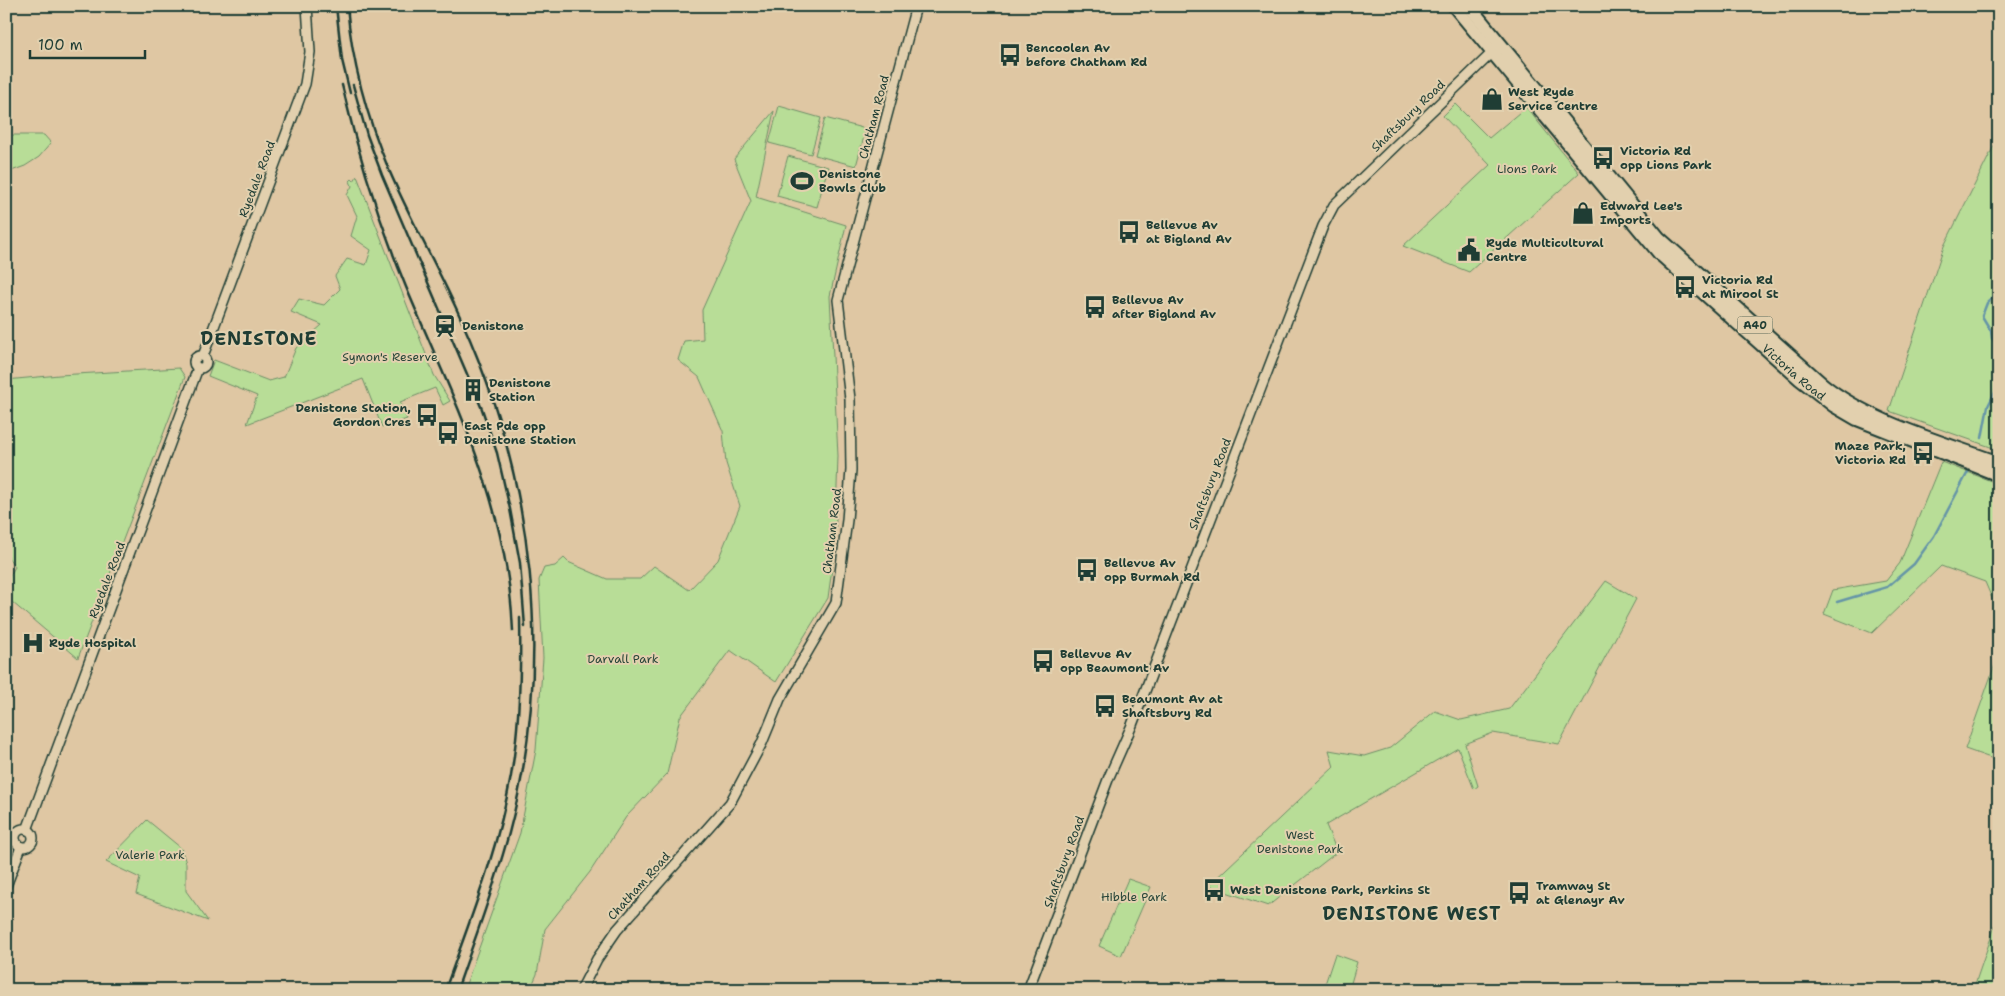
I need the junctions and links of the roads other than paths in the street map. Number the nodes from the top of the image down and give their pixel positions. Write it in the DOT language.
graph roads {
  1 [pos="307,6"];
  2 [pos="916,6"];
  3 [pos="1454,6"];
  4 [pos="1469,6"];
  5 [pos="1497,48"];
  6 [pos="1999,463"];
  7 [pos="1999,475"];
  8 [pos="6,886"];
  9 [pos="581,990"];
  10 [pos="1028,990"];
  1 -- 8 [label="street, Ryedale Road"];
  2 -- 9 [label="street, Chatham Road"];
  3 -- 5 [label="highway, Victoria Road / A40"];
  4 -- 5 [label="highway, Victoria Road / A40"];
  5 -- 6 [label="highway, Victoria Road / A40"];
  5 -- 7 [label="highway, Victoria Road / A40"];
  5 -- 10 [label="street, Shaftsbury Road"];
}
